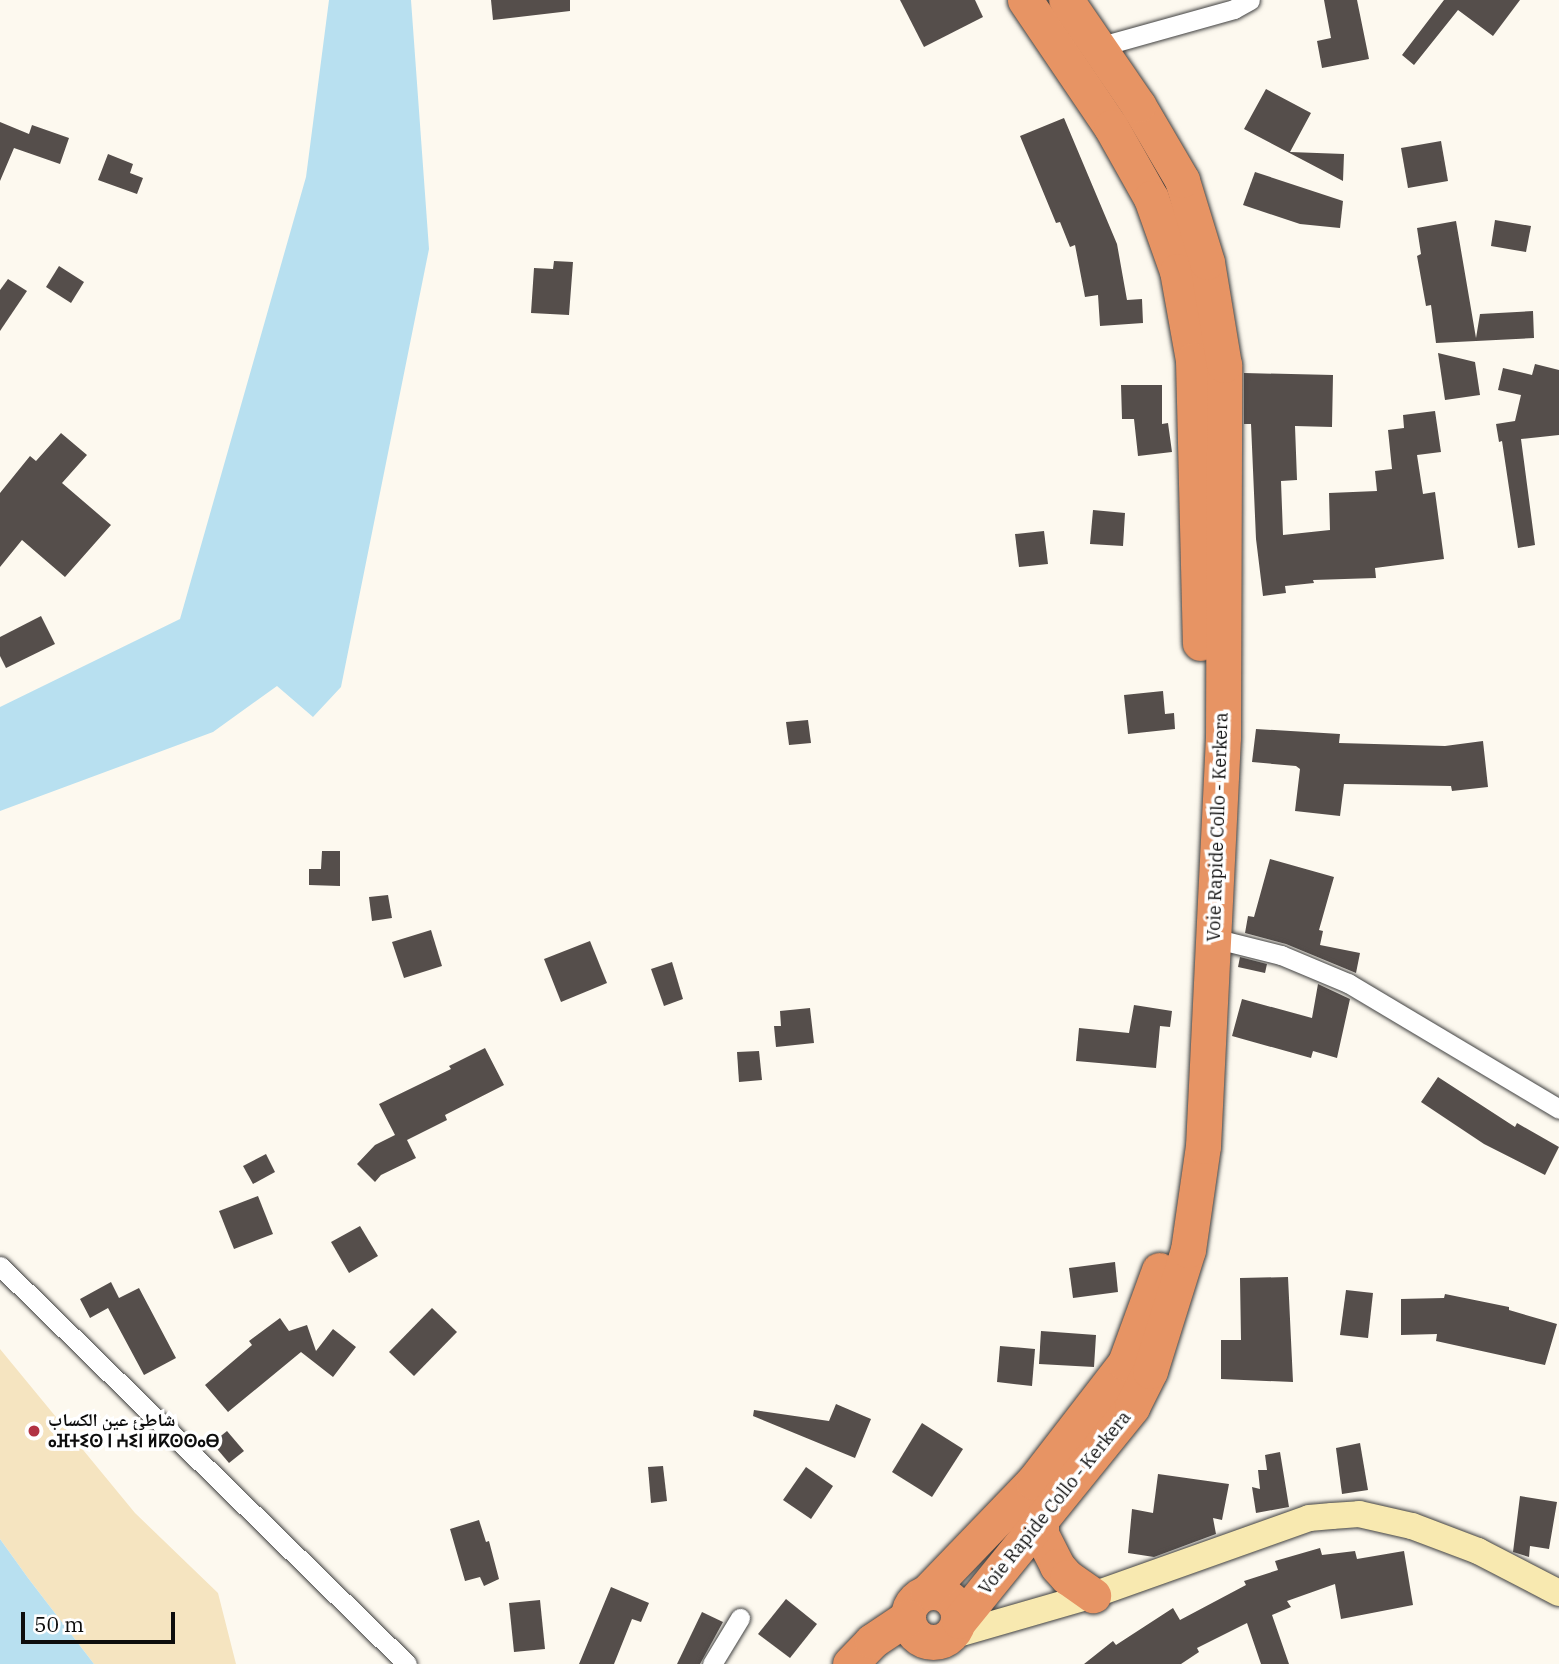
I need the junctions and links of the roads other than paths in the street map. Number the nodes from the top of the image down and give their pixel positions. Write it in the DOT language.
graph roads {
  1 [pos="1025,0"];
  2 [pos="1066,0"];
  3 [pos="1250,0"];
  4 [pos="1098,47"];
  5 [pos="1213,938"];
  6 [pos="1559,1109"];
  7 [pos="0,1266"];
  8 [pos="1041,1522"];
  9 [pos="1559,1593"];
  10 [pos="1093,1595"];
  11 [pos="917,1604"];
  12 [pos="740,1618"];
  13 [pos="939,1641"];
  14 [pos="407,1664"];
  15 [pos="712,1664"];
  16 [pos="850,1664"];
  1 -- 11 [label="highway, Voie Rapide Collo - Kerkera"];
  2 -- 4 [label="highway, Voie Rapide Collo - Kerkera"];
  3 -- 4 [label="street"];
  4 -- 5 [label="highway, Voie Rapide Collo - Kerkera"];
  5 -- 6 [label="street"];
  5 -- 8 [label="highway, Voie Rapide Collo - Kerkera"];
  7 -- 14 [label="street"];
  8 -- 10 [label="highway"];
  8 -- 13 [label="highway, Voie Rapide Collo - Kerkera"];
  9 -- 10 [label="street"];
  10 -- 13 [label="street"];
  11 -- 13 [label="highway"];
  11 -- 13 [label="highway"];
  11 -- 16 [label="highway, Voie Rapide Collo - Kerkera"];
  12 -- 15 [label="street"];
}
